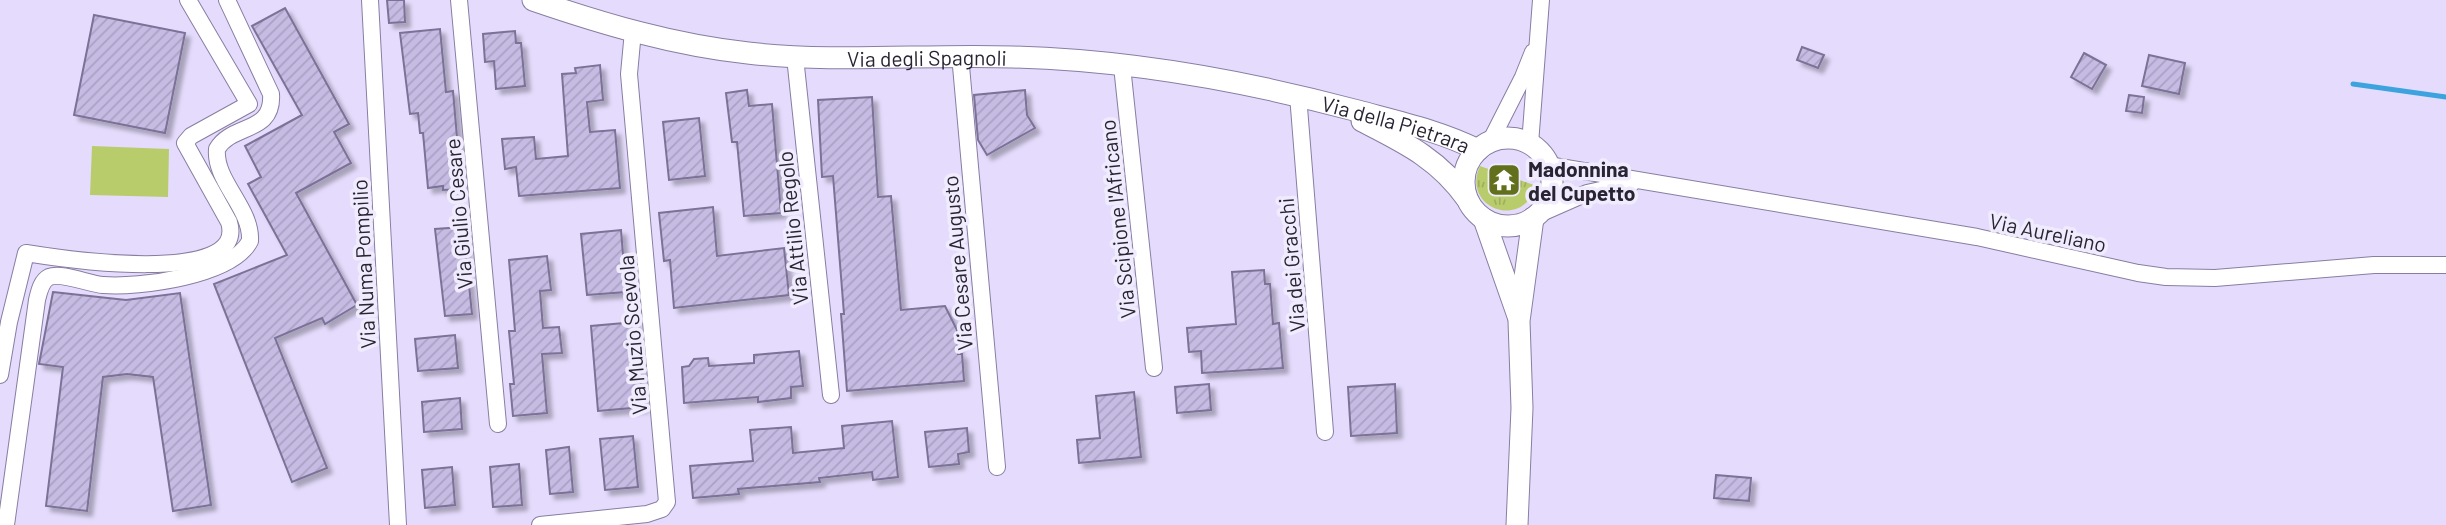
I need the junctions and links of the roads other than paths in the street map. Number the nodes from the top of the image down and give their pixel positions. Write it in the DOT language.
graph roads {
  1 [pos="188,0"];
  2 [pos="227,0"];
  3 [pos="370,0"];
  4 [pos="459,0"];
  5 [pos="533,0"];
  6 [pos="1541,0"];
  7 [pos="633,31"];
  8 [pos="1539,36"];
  9 [pos="960,55"];
  10 [pos="795,57"];
  11 [pos="1122,66"];
  12 [pos="1298,95"];
  13 [pos="1323,102"];
  14 [pos="1530,144"];
  15 [pos="1484,146"];
  16 [pos="1548,165"];
  17 [pos="1644,180"];
  18 [pos="1469,202"];
  19 [pos="1535,216"];
  20 [pos="1484,219"];
  21 [pos="2446,265"];
  22 [pos="1519,321"];
  23 [pos="1154,368"];
  24 [pos="0,375"];
  25 [pos="831,395"];
  26 [pos="498,424"];
  27 [pos="1325,432"];
  28 [pos="997,467"];
  29 [pos="6,525"];
  30 [pos="398,525"];
  31 [pos="540,525"];
  32 [pos="1517,525"];
  1 -- 24 [label="street"];
  2 -- 29 [label="street"];
  3 -- 30 [label="street, Via Numa Pompilio"];
  4 -- 26 [label="street, Via Giulio Cesare"];
  5 -- 7 [label="street, Via degli Spagnoli"];
  6 -- 8 [label="street"];
  7 -- 10 [label="street, Via degli Spagnoli"];
  7 -- 31 [label="street, Via Muzio Scevola"];
  8 -- 14 [label="street"];
  8 -- 15 [label="street"];
  9 -- 10 [label="street, Via degli Spagnoli"];
  9 -- 11 [label="street, Via degli Spagnoli"];
  9 -- 28 [label="street, Via Cesare Augusto"];
  10 -- 25 [label="street, Via Attilio Regolo"];
  11 -- 12 [label="street, Via degli Spagnoli"];
  11 -- 23 [label="street, Via Scipione l'Africano"];
  12 -- 13 [label="street, Via degli Spagnoli"];
  12 -- 27 [label="street, Via dei Gracchi"];
  13 -- 15 [label="street, Via della Pietrara"];
  13 -- 18 [label="street, Via della Pietrara"];
  14 -- 15 [label="street"];
  14 -- 16 [label="street"];
  15 -- 18 [label="street"];
  16 -- 17 [label="street, Via Aureliano"];
  16 -- 19 [label="street"];
  17 -- 19 [label="street, Via Aureliano"];
  17 -- 21 [label="street, Via Aureliano"];
  18 -- 20 [label="street"];
  19 -- 20 [label="street"];
  19 -- 22 [label="street"];
  20 -- 22 [label="street"];
  22 -- 32 [label="street"];
}
